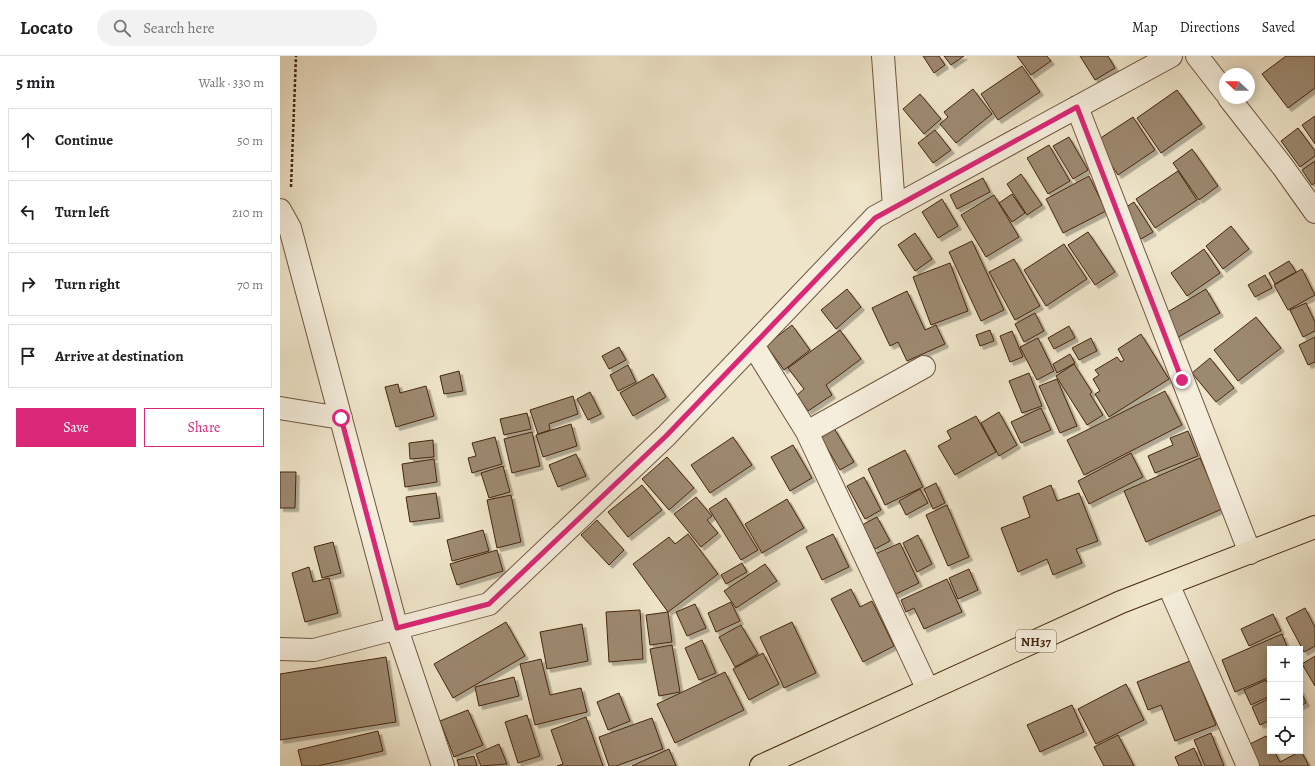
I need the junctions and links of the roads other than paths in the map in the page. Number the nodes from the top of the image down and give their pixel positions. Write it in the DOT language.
graph roads {
  1 [pos="883,56"];
  2 [pos="1171,56"];
  3 [pos="1197,56"];
  4 [pos="1219,84"];
  5 [pos="1234,104"];
  6 [pos="1077,107"];
  7 [pos="894,207"];
  8 [pos="280,210"];
  9 [pos="1315,212"];
  10 [pos="753,345"];
  11 [pos="924,367"];
  12 [pos="280,408"];
  13 [pos="341,418"];
  14 [pos="807,432"];
  15 [pos="1315,528"];
  16 [pos="1250,553"];
  17 [pos="1168,584"];
  18 [pos="397,628"];
  19 [pos="280,649"];
  20 [pos="928,690"];
  21 [pos="443,766"];
  22 [pos="761,766"];
  23 [pos="1248,766"];
  1 -- 7 [label="street"];
  2 -- 6 [label="street"];
  3 -- 4 [label="street"];
  5 -- 9 [label="street"];
  6 -- 7 [label="street"];
  6 -- 16 [label="street"];
  7 -- 10 [label="street"];
  8 -- 13 [label="street"];
  10 -- 14 [label="street"];
  10 -- 18 [label="street"];
  11 -- 14 [label="street"];
  12 -- 13 [label="street"];
  13 -- 18 [label="street"];
  14 -- 20 [label="street"];
  15 -- 16 [label="highway, NH37"];
  16 -- 17 [label="highway, NH37"];
  17 -- 20 [label="highway, NH37"];
  17 -- 23 [label="street"];
  18 -- 19 [label="street"];
  18 -- 21 [label="street"];
  20 -- 22 [label="highway, NH37"];
}
